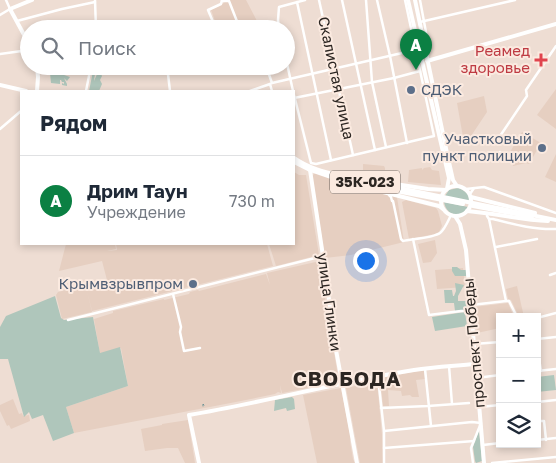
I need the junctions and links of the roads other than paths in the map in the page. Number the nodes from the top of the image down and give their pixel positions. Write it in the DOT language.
graph roads {
  1 [pos="6,0"];
  2 [pos="32,0"];
  3 [pos="222,0"];
  4 [pos="305,0"];
  5 [pos="319,0"];
  6 [pos="342,0"];
  7 [pos="366,0"];
  8 [pos="377,0"];
  9 [pos="406,0"];
  10 [pos="415,0"];
  11 [pos="420,0"];
  12 [pos="493,0"];
  13 [pos="516,0"];
  14 [pos="95,1"];
  15 [pos="297,2"];
  16 [pos="494,4"];
  17 [pos="10,9"];
  18 [pos="0,15"];
  19 [pos="20,20"];
  20 [pos="20,20"];
  21 [pos="96,20"];
  22 [pos="212,20"];
  23 [pos="236,20"];
  24 [pos="278,20"];
  25 [pos="17,21"];
  26 [pos="422,21"];
  27 [pos="556,24"];
  28 [pos="20,27"];
  29 [pos="428,43"];
  30 [pos="556,46"];
  31 [pos="415,50"];
  32 [pos="20,51"];
  33 [pos="0,54"];
  34 [pos="390,56"];
  35 [pos="370,60"];
  36 [pos="428,61"];
  37 [pos="422,62"];
  38 [pos="356,63"];
  39 [pos="334,68"];
  40 [pos="420,71"];
  41 [pos="312,74"];
  42 [pos="38,75"];
  43 [pos="89,75"];
  44 [pos="168,75"];
  45 [pos="269,75"];
  46 [pos="289,75"];
  47 [pos="290,78"];
  48 [pos="394,78"];
  49 [pos="372,82"];
  50 [pos="271,83"];
  51 [pos="0,85"];
  52 [pos="360,85"];
  53 [pos="22,90"];
  54 [pos="37,90"];
  55 [pos="86,90"];
  56 [pos="170,90"];
  57 [pos="253,90"];
  58 [pos="272,90"];
  59 [pos="293,90"];
  60 [pos="338,90"];
  61 [pos="317,94"];
  62 [pos="295,97"];
  63 [pos="428,97"];
  64 [pos="295,101"];
  65 [pos="20,112"];
  66 [pos="0,130"];
  67 [pos="407,142"];
  68 [pos="496,142"];
  69 [pos="386,147"];
  70 [pos="375,150"];
  71 [pos="500,152"];
  72 [pos="353,155"];
  73 [pos="502,159"];
  74 [pos="295,160"];
  75 [pos="331,160"];
  76 [pos="295,161"];
  77 [pos="310,170"];
  78 [pos="344,177"];
  79 [pos="353,182"];
  80 [pos="457,186"];
  81 [pos="474,188"];
  82 [pos="466,189"];
  83 [pos="447,190"];
  84 [pos="378,191"];
  85 [pos="471,195"];
  86 [pos="438,197"];
  87 [pos="443,209"];
  88 [pos="466,213"];
  89 [pos="487,213"];
  90 [pos="556,213"];
  91 [pos="453,216"];
  92 [pos="489,219"];
  93 [pos="553,220"];
  94 [pos="460,224"];
  95 [pos="556,229"];
  96 [pos="413,239"];
  97 [pos="537,239"];
  98 [pos="496,247"];
  99 [pos="323,256"];
  100 [pos="556,274"];
  101 [pos="550,275"];
  102 [pos="173,293"];
  103 [pos="508,301"];
  104 [pos="471,305"];
  105 [pos="515,313"];
  106 [pos="556,313"];
  107 [pos="472,315"];
  108 [pos="541,317"];
  109 [pos="68,320"];
  110 [pos="556,337"];
  111 [pos="541,339"];
  112 [pos="496,342"];
  113 [pos="474,344"];
  114 [pos="200,348"];
  115 [pos="475,364"];
  116 [pos="449,366"];
  117 [pos="425,369"];
  118 [pos="556,369"];
  119 [pos="541,371"];
  120 [pos="496,376"];
  121 [pos="378,377"];
  122 [pos="476,378"];
  123 [pos="342,384"];
  124 [pos="556,400"];
  125 [pos="469,402"];
  126 [pos="541,402"];
  127 [pos="452,404"];
  128 [pos="496,405"];
  129 [pos="428,406"];
  130 [pos="480,407"];
  131 [pos="381,408"];
  132 [pos="541,421"];
  133 [pos="481,423"];
  134 [pos="431,426"];
  135 [pos="384,431"];
  136 [pos="556,438"];
  137 [pos="541,440"];
  138 [pos="546,440"];
  139 [pos="474,441"];
  140 [pos="496,443"];
  141 [pos="483,444"];
  142 [pos="384,448"];
  143 [pos="556,457"];
  144 [pos="198,463"];
  145 [pos="357,463"];
  146 [pos="384,463"];
  147 [pos="473,463"];
  148 [pos="484,463"];
  149 [pos="492,463"];
  1 -- 17 [label="street"];
  2 -- 17 [label="main road"];
  3 -- 22 [label="street"];
  3 -- 23 [label="street"];
  4 -- 15 [label="street"];
  5 -- 39 [label="street, Скалистая улица"];
  6 -- 38 [label="street"];
  7 -- 35 [label="street"];
  8 -- 34 [label="street"];
  9 -- 31 [label="street"];
  9 -- 37 [label="main road"];
  10 -- 26 [label="main road"];
  11 -- 26 [label="street"];
  12 -- 16 [label="street"];
  13 -- 16 [label="street"];
  14 -- 19 [label="street"];
  14 -- 21 [label="street"];
  15 -- 24 [label="street"];
  15 -- 41 [label="street"];
  16 -- 26 [label="street"];
  17 -- 18 [label="street"];
  17 -- 25 [label="main road"];
  20 -- 25 [label="street"];
  25 -- 28 [label="main road"];
  26 -- 29 [label="street"];
  26 -- 36 [label="main road"];
  27 -- 36 [label="main road"];
  30 -- 68 [label="street"];
  31 -- 34 [label="street"];
  31 -- 40 [label="street"];
  32 -- 33 [label="street"];
  34 -- 35 [label="street"];
  34 -- 48 [label="street"];
  35 -- 38 [label="street"];
  35 -- 49 [label="street"];
  36 -- 37 [label="main road"];
  36 -- 80 [label="main road"];
  37 -- 63 [label="main road"];
  38 -- 39 [label="street"];
  38 -- 52 [label="street"];
  39 -- 41 [label="street"];
  39 -- 60 [label="street, Скалистая улица"];
  40 -- 48 [label="street"];
  40 -- 63 [label="street"];
  41 -- 47 [label="street"];
  41 -- 61 [label="street"];
  42 -- 54 [label="main road"];
  43 -- 55 [label="street"];
  44 -- 56 [label="street"];
  45 -- 50 [label="street"];
  46 -- 47 [label="street"];
  47 -- 50 [label="street"];
  47 -- 59 [label="street"];
  48 -- 49 [label="street"];
  48 -- 67 [label="street"];
  49 -- 52 [label="street"];
  49 -- 69 [label="street"];
  50 -- 57 [label="street"];
  50 -- 58 [label="street"];
  51 -- 53 [label="main road"];
  52 -- 60 [label="street"];
  52 -- 70 [label="street"];
  60 -- 61 [label="street"];
  60 -- 72 [label="street, Скалистая улица"];
  61 -- 62 [label="street"];
  61 -- 75 [label="street"];
  63 -- 67 [label="street"];
  63 -- 83 [label="main road"];
  64 -- 75 [label="street"];
  65 -- 66 [label="street"];
  67 -- 69 [label="street"];
  69 -- 70 [label="street"];
  70 -- 72 [label="street"];
  71 -- 73 [label="street"];
  72 -- 75 [label="street"];
  74 -- 78 [label="main road, 35К-023"];
  76 -- 77 [label="main road, 35К-023"];
  77 -- 79 [label="main road, 35К-023"];
  77 -- 99 [label="main road, улица Глинки"];
  78 -- 83 [label="main road"];
  78 -- 86 [label="main road, 35К-023"];
  79 -- 84 [label="main road"];
  79 -- 86 [label="main road, 35К-023"];
  80 -- 82 [label="main road"];
  80 -- 83 [label="main road"];
  81 -- 82 [label="street"];
  81 -- 85 [label="street"];
  81 -- 90 [label="street"];
  82 -- 85 [label="main road"];
  83 -- 87 [label="main road"];
  84 -- 87 [label="main road"];
  84 -- 96 [label="street"];
  85 -- 88 [label="main road"];
  85 -- 93 [label="main road"];
  86 -- 93 [label="main road, 35К-023"];
  87 -- 91 [label="main road"];
  88 -- 89 [label="main road"];
  88 -- 91 [label="main road"];
  88 -- 94 [label="main road"];
  89 -- 92 [label="street"];
  89 -- 93 [label="main road"];
  91 -- 94 [label="main road, проспект Победы"];
  91 -- 96 [label="street"];
  92 -- 95 [label="street"];
  92 -- 98 [label="street"];
  94 -- 104 [label="main road, проспект Победы"];
  96 -- 107 [label="street"];
  97 -- 98 [label="street"];
  98 -- 103 [label="street"];
  99 -- 102 [label="street"];
  99 -- 123 [label="main road, улица Глинки"];
  100 -- 101 [label="street"];
  102 -- 109 [label="street"];
  102 -- 114 [label="street"];
  103 -- 104 [label="street"];
  103 -- 105 [label="street"];
  104 -- 107 [label="main road, проспект Победы"];
  106 -- 108 [label="street"];
  107 -- 113 [label="main road, проспект Победы"];
  110 -- 111 [label="street"];
  112 -- 113 [label="street"];
  113 -- 115 [label="main road, проспект Победы"];
  115 -- 116 [label="main road"];
  115 -- 122 [label="main road, проспект Победы"];
  116 -- 117 [label="main road"];
  116 -- 127 [label="street"];
  117 -- 121 [label="main road"];
  117 -- 129 [label="street"];
  118 -- 119 [label="street"];
  120 -- 122 [label="street"];
  121 -- 123 [label="main road"];
  121 -- 131 [label="street"];
  122 -- 130 [label="main road, проспект Победы"];
  123 -- 144 [label="main road"];
  123 -- 145 [label="main road, улица Глинки"];
  124 -- 126 [label="street"];
  125 -- 127 [label="street"];
  127 -- 129 [label="street"];
  128 -- 130 [label="street"];
  129 -- 131 [label="street"];
  129 -- 134 [label="street"];
  130 -- 133 [label="main road, проспект Победы"];
  131 -- 135 [label="street"];
  132 -- 138 [label="street"];
  133 -- 134 [label="street"];
  133 -- 139 [label="street"];
  133 -- 141 [label="main road, проспект Победы"];
  134 -- 135 [label="street"];
  135 -- 142 [label="street"];
  136 -- 138 [label="street"];
  137 -- 138 [label="street"];
  139 -- 142 [label="street"];
  139 -- 147 [label="street"];
  140 -- 141 [label="street"];
  141 -- 148 [label="main road, проспект Победы"];
  142 -- 146 [label="street"];
  143 -- 149 [label="street"];
}
